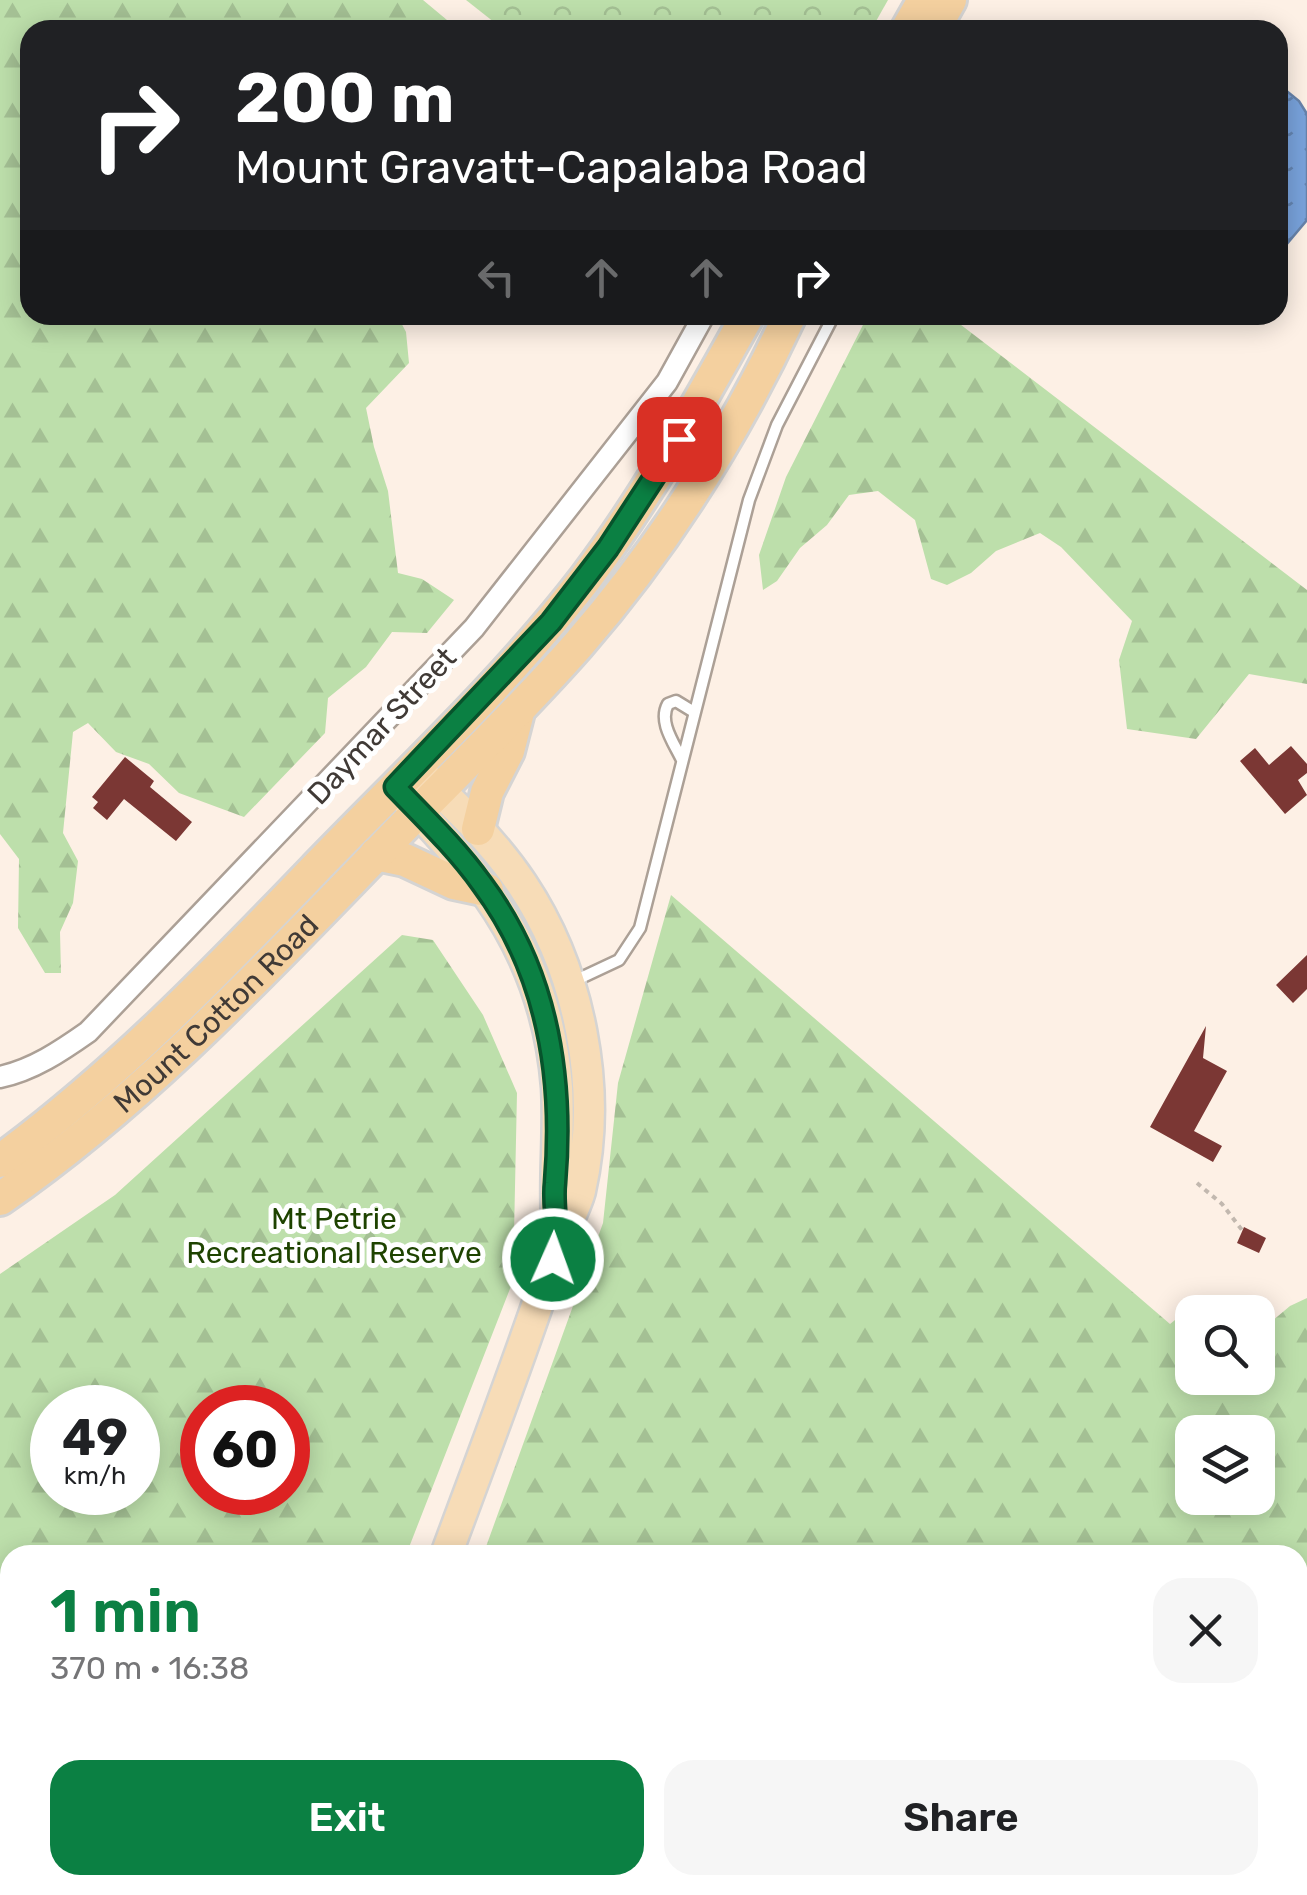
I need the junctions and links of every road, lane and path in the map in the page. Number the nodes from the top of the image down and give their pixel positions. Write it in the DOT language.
graph roads {
  1 [pos="698,325"];
  2 [pos="742,325"];
  3 [pos="785,325"];
  4 [pos="829,325"];
  5 [pos="518,708"];
  6 [pos="694,712"];
  7 [pos="682,761"];
  8 [pos="405,777"];
  9 [pos="429,801"];
  10 [pos="478,828"];
  11 [pos="376,854"];
  12 [pos="487,890"];
  13 [pos="569,983"];
  14 [pos="538,995"];
  15 [pos="0,1076"];
  16 [pos="0,1161"];
  17 [pos="1197,1182"];
  18 [pos="0,1200"];
  19 [pos="1242,1230"];
  20 [pos="558,1242"];
  21 [pos="450,1545"];
  1 -- 15 [label="street, Daymar Street"];
  2 -- 8 [label="highway, Mount Cotton Road"];
  3 -- 5 [label="highway, Mount Cotton Road"];
  4 -- 6 [label="lane"];
  5 -- 9 [label="highway, Mount Cotton Road"];
  5 -- 10 [label="highway"];
  6 -- 7 [label="lane"];
  6 -- 7 [label="lane"];
  7 -- 13 [label="lane"];
  8 -- 9 [label="main road"];
  8 -- 16 [label="highway, Mount Cotton Road"];
  9 -- 10 [label="main road"];
  9 -- 11 [label="highway, Mount Cotton Road"];
  9 -- 12 [label="main road"];
  10 -- 13 [label="main road"];
  11 -- 12 [label="highway"];
  11 -- 18 [label="highway, Mount Cotton Road"];
  12 -- 14 [label="main road"];
  13 -- 14 [label="lane"];
  13 -- 20 [label="main road"];
  14 -- 20 [label="main road"];
  17 -- 19 [label="path"];
  20 -- 21 [label="main road"];
}
